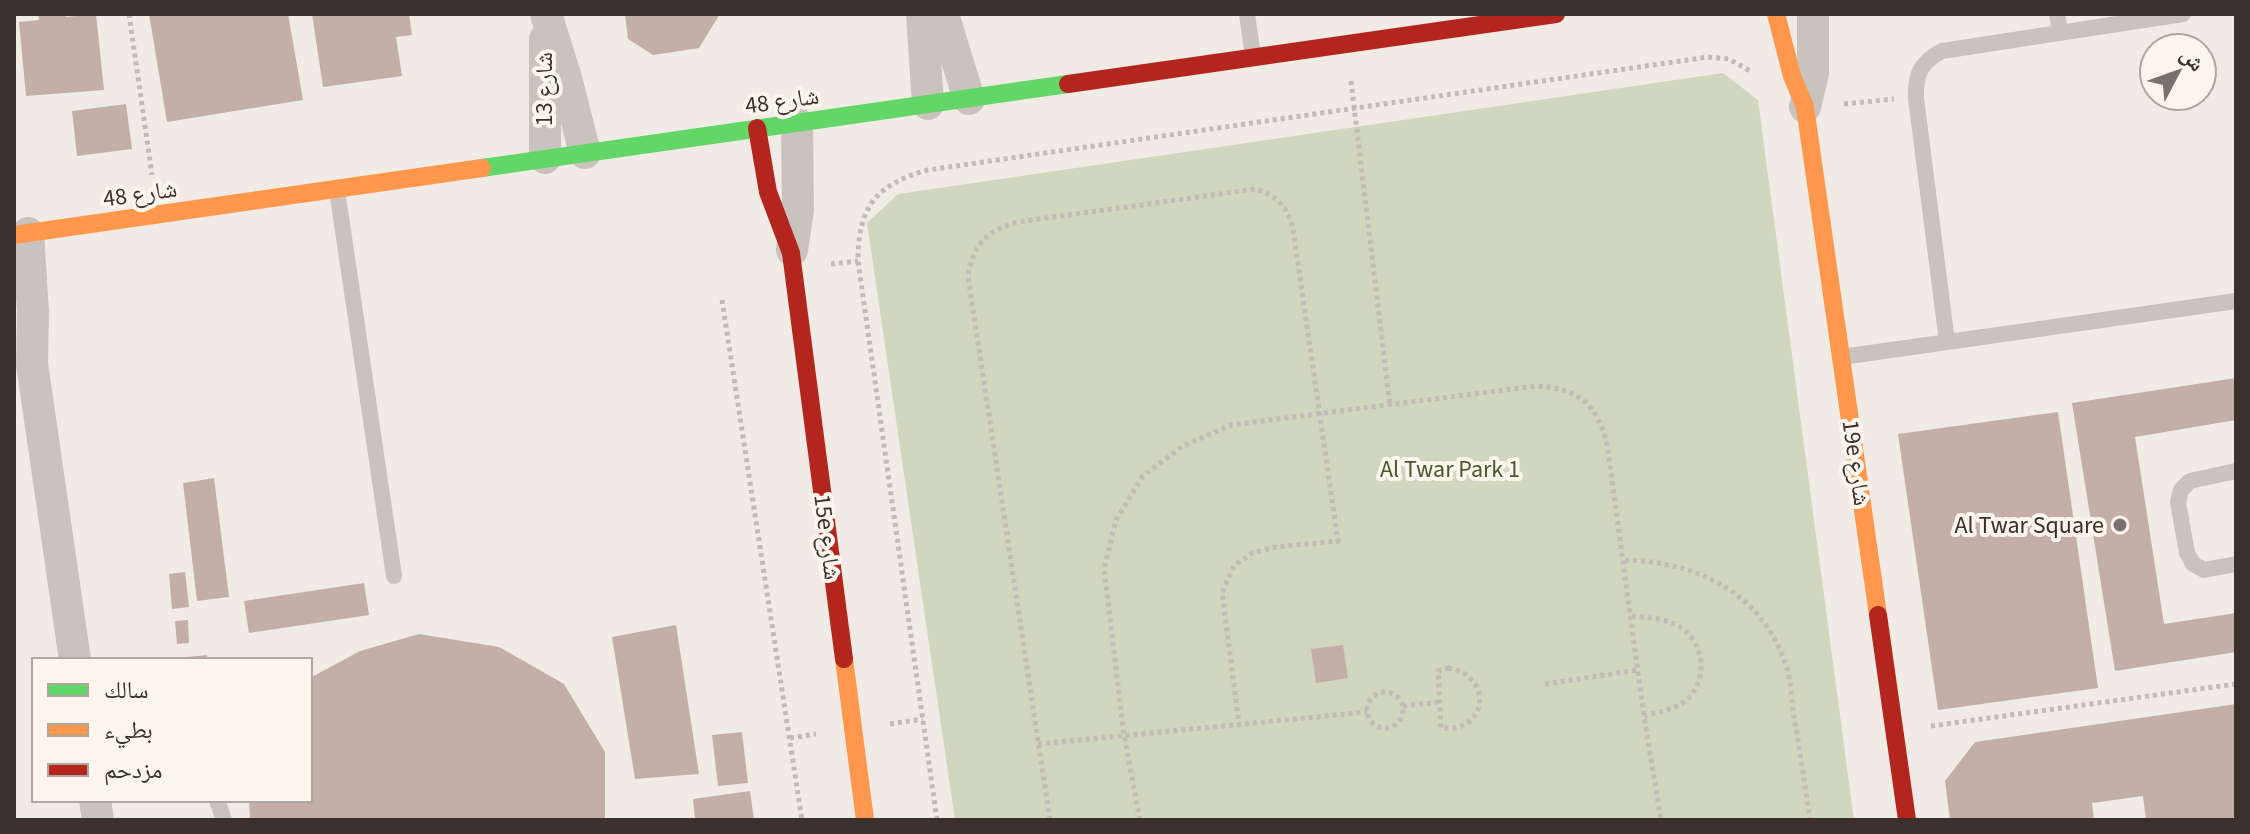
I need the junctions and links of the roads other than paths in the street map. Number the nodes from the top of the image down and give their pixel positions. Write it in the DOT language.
graph roads {
  1 [pos="922,14"];
  2 [pos="943,14"];
  3 [pos="1247,14"];
  4 [pos="1556,14"];
  5 [pos="1776,14"];
  6 [pos="1813,14"];
  7 [pos="2057,14"];
  8 [pos="2183,14"];
  9 [pos="546,17"];
  10 [pos="2060,33"];
  11 [pos="1253,59"];
  12 [pos="969,99"];
  13 [pos="928,104"];
  14 [pos="1805,107"];
  15 [pos="797,123"];
  16 [pos="757,128"];
  17 [pos="585,153"];
  18 [pos="545,158"];
  19 [pos="336,187"];
  20 [pos="21,234"];
  21 [pos="791,253"];
  22 [pos="2236,301"];
  23 [pos="14,307"];
  24 [pos="1947,342"];
  25 [pos="1841,357"];
  26 [pos="32,364"];
  27 [pos="2236,471"];
  28 [pos="2236,564"];
  29 [pos="394,576"];
  30 [pos="75,658"];
  31 [pos="865,820"];
  32 [pos="1907,820"];
  1 -- 13 [label="street"];
  2 -- 12 [label="street"];
  3 -- 11 [label="lane"];
  4 -- 11 [label="street, شارع 48"];
  5 -- 14 [label="street, 19e شارع"];
  6 -- 14 [label="street, 19e شارع"];
  7 -- 10 [label="lane"];
  8 -- 10 [label="lane"];
  9 -- 17 [label="street, شارع 13"];
  9 -- 18 [label="street, شارع 13"];
  10 -- 24 [label="lane"];
  11 -- 12 [label="street, شارع 48"];
  12 -- 13 [label="street, شارع 48"];
  13 -- 15 [label="street, شارع 48"];
  14 -- 25 [label="street, 19e شارع"];
  15 -- 16 [label="street, شارع 48"];
  15 -- 21 [label="street, 15e شارع"];
  16 -- 17 [label="street, شارع 48"];
  16 -- 21 [label="street, 15e شارع"];
  17 -- 18 [label="street, شارع 48"];
  18 -- 19 [label="street, شارع 48"];
  19 -- 20 [label="street, شارع 48"];
  19 -- 29 [label="lane"];
  20 -- 26 [label="street"];
  21 -- 31 [label="street, 15e شارع"];
  22 -- 24 [label="lane"];
  23 -- 26 [label="street"];
  24 -- 25 [label="lane"];
  25 -- 32 [label="street, 19e شارع"];
  26 -- 30 [label="street"];
  27 -- 28 [label="lane"];
}
